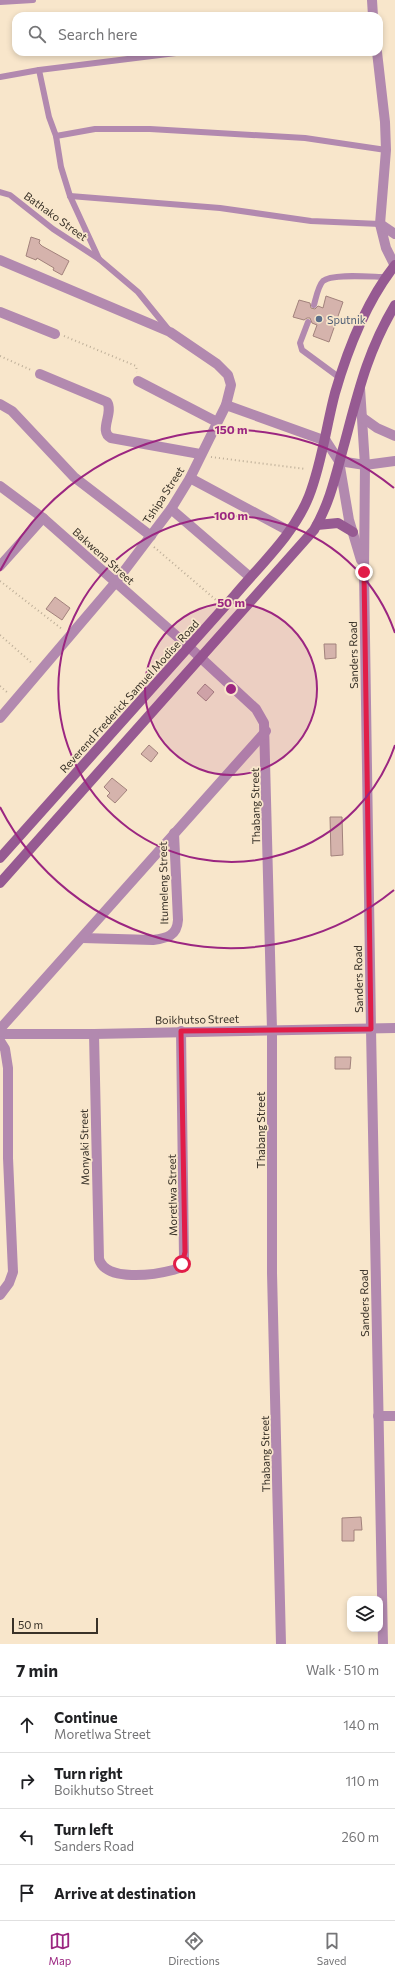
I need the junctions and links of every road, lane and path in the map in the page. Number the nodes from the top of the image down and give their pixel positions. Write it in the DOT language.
graph roads {
  1 [pos="33,0"];
  2 [pos="372,0"];
  3 [pos="0,2"];
  4 [pos="373,12"];
  5 [pos="152,56"];
  6 [pos="378,56"];
  7 [pos="39,70"];
  8 [pos="0,76"];
  9 [pos="56,136"];
  10 [pos="386,150"];
  11 [pos="0,188"];
  12 [pos="0,192"];
  13 [pos="10,195"];
  14 [pos="70,196"];
  15 [pos="380,224"];
  16 [pos="395,234"];
  17 [pos="99,259"];
  18 [pos="0,260"];
  19 [pos="395,265"];
  20 [pos="386,278"];
  21 [pos="314,305"];
  22 [pos="395,305"];
  23 [pos="0,312"];
  24 [pos="308,322"];
  25 [pos="170,332"];
  26 [pos="55,334"];
  27 [pos="0,356"];
  28 [pos="40,374"];
  29 [pos="340,378"];
  30 [pos="138,381"];
  31 [pos="359,387"];
  32 [pos="0,404"];
  33 [pos="226,404"];
  34 [pos="363,418"];
  35 [pos="217,422"];
  36 [pos="395,436"];
  37 [pos="326,441"];
  38 [pos="200,455"];
  39 [pos="339,461"];
  40 [pos="395,461"];
  41 [pos="365,465"];
  42 [pos="317,471"];
  43 [pos="190,478"];
  44 [pos="0,486"];
  45 [pos="171,508"];
  46 [pos="42,518"];
  47 [pos="317,524"];
  48 [pos="289,531"];
  49 [pos="353,532"];
  50 [pos="149,538"];
  51 [pos="0,566"];
  52 [pos="364,572"];
  53 [pos="250,577"];
  54 [pos="0,581"];
  55 [pos="115,583"];
  56 [pos="224,607"];
  57 [pos="0,635"];
  58 [pos="71,636"];
  59 [pos="189,647"];
  60 [pos="201,658"];
  61 [pos="41,672"];
  62 [pos="0,718"];
  63 [pos="266,731"];
  64 [pos="174,833"];
  65 [pos="2,852"];
  66 [pos="0,882"];
  67 [pos="82,938"];
  68 [pos="0,1028"];
  69 [pos="395,1028"];
  70 [pos="371,1029"];
  71 [pos="272,1030"];
  72 [pos="181,1031"];
  73 [pos="0,1034"];
  74 [pos="94,1034"];
  75 [pos="0,1041"];
  76 [pos="8,1158"];
  77 [pos="0,1166"];
  78 [pos="99,1259"];
  79 [pos="0,1295"];
  80 [pos="378,1416"];
  81 [pos="395,1416"];
  82 [pos="281,1644"];
  83 [pos="383,1644"];
  1 -- 3 [label="lane"];
  2 -- 4 [label="street"];
  5 -- 7 [label="lane"];
  6 -- 10 [label="street"];
  7 -- 8 [label="lane"];
  7 -- 9 [label="lane"];
  9 -- 10 [label="lane"];
  9 -- 14 [label="lane"];
  10 -- 15 [label="street"];
  11 -- 13 [label="lane"];
  12 -- 13 [label="lane, Bathako Street"];
  13 -- 17 [label="lane, Bathako Street"];
  14 -- 15 [label="lane"];
  14 -- 17 [label="lane"];
  15 -- 16 [label="street"];
  15 -- 19 [label="street"];
  17 -- 25 [label="lane, Bathako Street"];
  18 -- 25 [label="street, Tshipa Street"];
  19 -- 20 [label="main road, Reverend Frederick Samuel Modise Road"];
  20 -- 21 [label="lane"];
  20 -- 29 [label="main road, Reverend Frederick Samuel Modise Road"];
  22 -- 31 [label="main road"];
  23 -- 26 [label="street"];
  24 -- 29 [label="lane"];
  25 -- 33 [label="street, Tshipa Street"];
  26 -- 30 [label="path"];
  27 -- 28 [label="path"];
  28 -- 38 [label="street"];
  29 -- 37 [label="main road, Reverend Frederick Samuel Modise Road"];
  30 -- 35 [label="street"];
  31 -- 34 [label="street, Sanders Road"];
  31 -- 39 [label="main road"];
  32 -- 50 [label="street"];
  33 -- 35 [label="street, Tshipa Street"];
  33 -- 37 [label="street"];
  34 -- 36 [label="street"];
  34 -- 41 [label="street, Sanders Road"];
  35 -- 38 [label="street, Tshipa Street"];
  37 -- 39 [label="street"];
  37 -- 42 [label="main road, Reverend Frederick Samuel Modise Road"];
  38 -- 42 [label="path"];
  38 -- 43 [label="street, Tshipa Street"];
  39 -- 41 [label="street"];
  39 -- 47 [label="main road"];
  39 -- 49 [label="street"];
  40 -- 41 [label="street"];
  41 -- 52 [label="street, Sanders Road"];
  42 -- 48 [label="main road, Reverend Frederick Samuel Modise Road"];
  43 -- 45 [label="street, Tshipa Street"];
  43 -- 48 [label="street"];
  44 -- 46 [label="street, Bakwena Street"];
  45 -- 50 [label="street, Tshipa Street"];
  45 -- 53 [label="street"];
  46 -- 51 [label="street"];
  46 -- 55 [label="street, Bakwena Street"];
  47 -- 49 [label="main road"];
  47 -- 60 [label="main road"];
  48 -- 53 [label="main road, Reverend Frederick Samuel Modise Road"];
  49 -- 52 [label="street"];
  50 -- 55 [label="street, Tshipa Street"];
  50 -- 56 [label="path"];
  52 -- 70 [label="street, Sanders Road"];
  53 -- 56 [label="main road, Reverend Frederick Samuel Modise Road"];
  54 -- 58 [label="path"];
  55 -- 58 [label="street, Tshipa Street"];
  55 -- 59 [label="street, Bakwena Street"];
  56 -- 59 [label="main road, Reverend Frederick Samuel Modise Road"];
  57 -- 61 [label="path"];
  58 -- 61 [label="street, Tshipa Street"];
  59 -- 60 [label="street, Thabang Street"];
  59 -- 65 [label="main road, Reverend Frederick Samuel Modise Road"];
  60 -- 63 [label="street, Thabang Street"];
  60 -- 66 [label="main road"];
  61 -- 62 [label="street, Tshipa Street"];
  63 -- 64 [label="street, Itumeleng Street"];
  63 -- 71 [label="street, Thabang Street"];
  64 -- 67 [label="street, Itumeleng Street"];
  64 -- 67 [label="street, Itumeleng Street"];
  67 -- 68 [label="street, Itumeleng Street"];
  69 -- 70 [label="street, Boikhutso Street"];
  70 -- 71 [label="street, Boikhutso Street"];
  70 -- 80 [label="street, Sanders Road"];
  71 -- 72 [label="street, Boikhutso Street"];
  71 -- 82 [label="street, Thabang Street"];
  72 -- 74 [label="street, Boikhutso Street"];
  72 -- 78 [label="street, Moretlwa Street"];
  73 -- 74 [label="street, Boikhutso Street"];
  74 -- 78 [label="street, Monyaki Street"];
  75 -- 76 [label="street"];
  76 -- 77 [label="street"];
  76 -- 79 [label="street"];
  80 -- 81 [label="street"];
  80 -- 83 [label="street, Sanders Road"];
}
